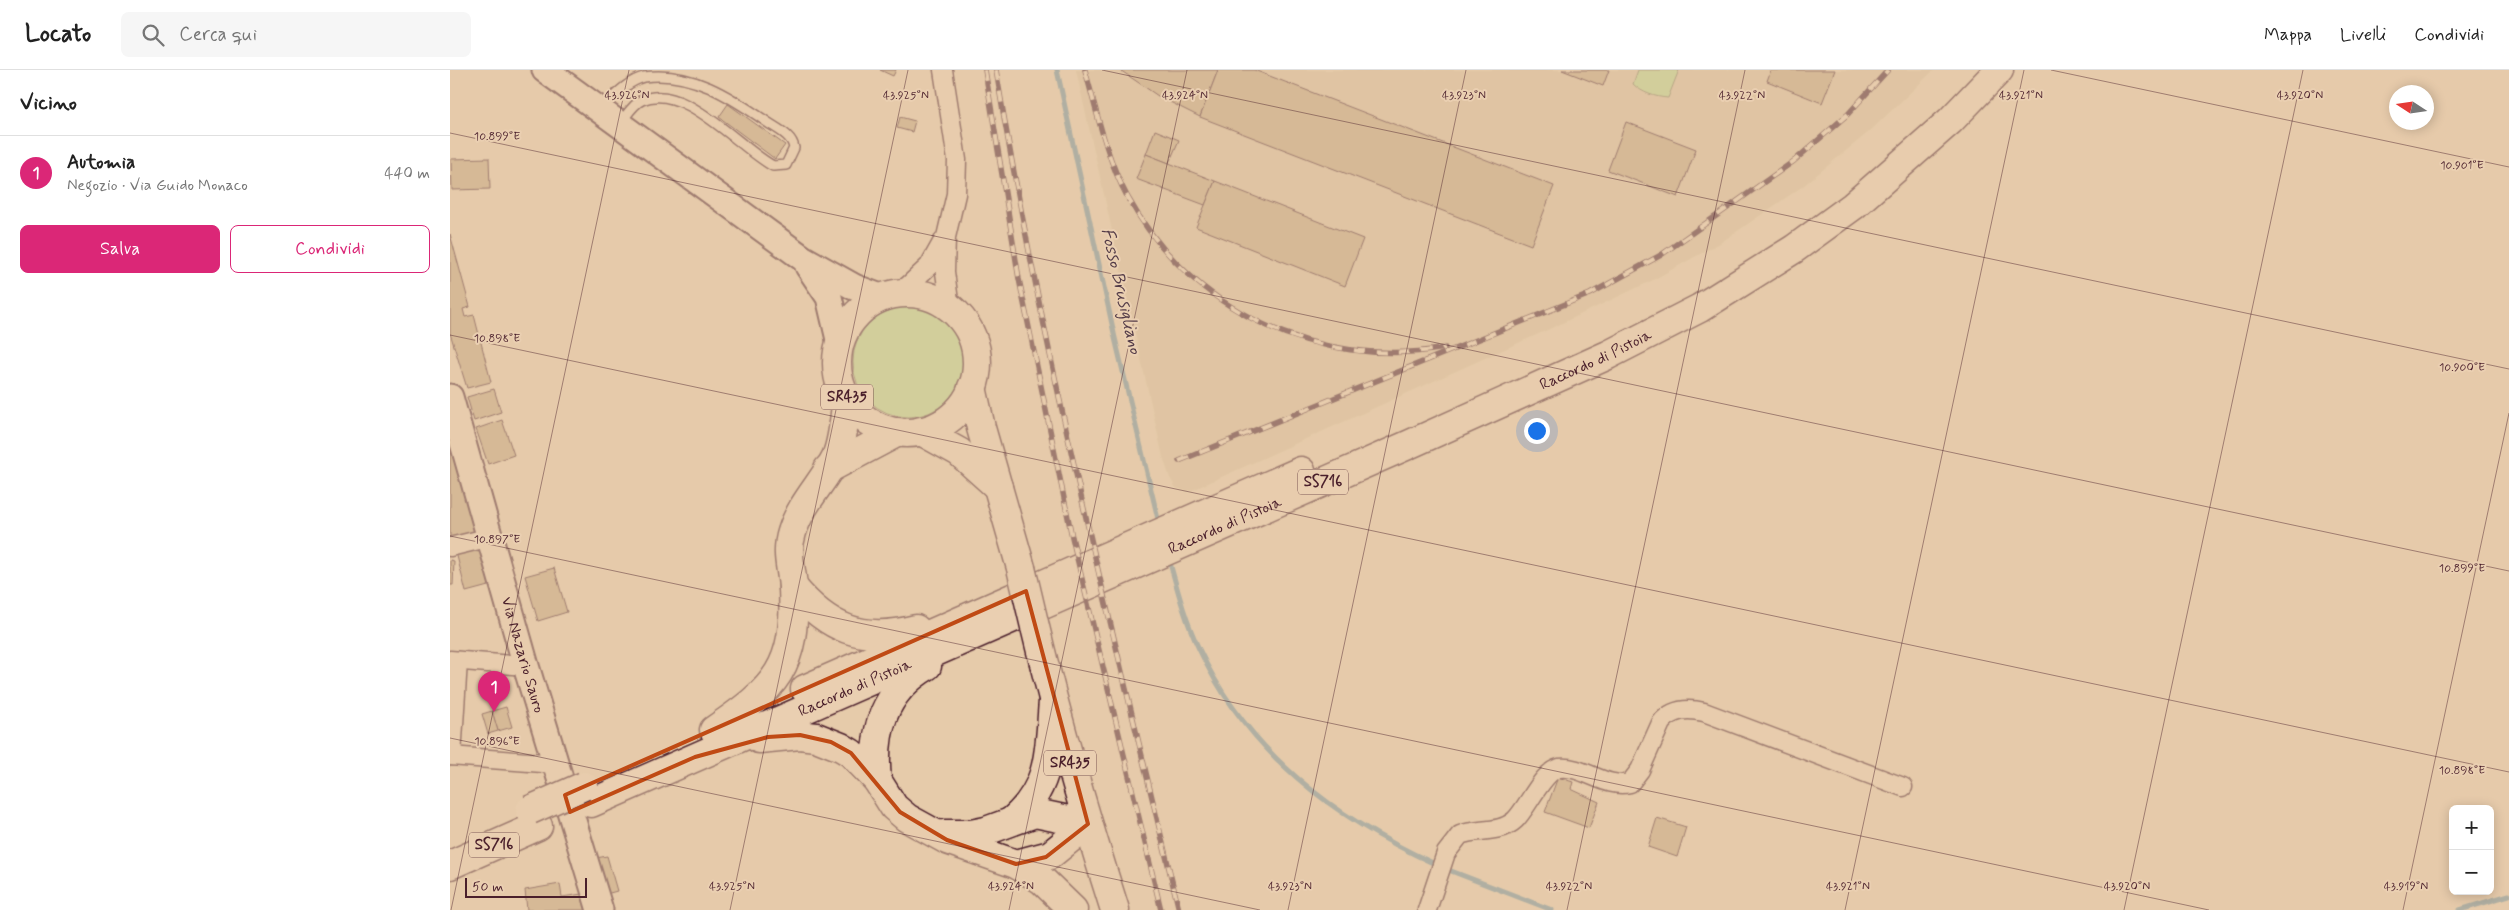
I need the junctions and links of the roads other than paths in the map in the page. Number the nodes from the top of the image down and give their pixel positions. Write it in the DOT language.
graph roads {
  1 [pos="546,70"];
  2 [pos="944,70"];
  3 [pos="1975,70"];
  4 [pos="1999,70"];
  5 [pos="609,117"];
  6 [pos="946,237"];
  7 [pos="804,259"];
  8 [pos="891,296"];
  9 [pos="950,308"];
  10 [pos="840,344"];
  11 [pos="972,386"];
  12 [pos="450,397"];
  13 [pos="847,397"];
  14 [pos="910,431"];
  15 [pos="828,469"];
  16 [pos="998,487"];
  17 [pos="491,537"];
  18 [pos="450,547"];
  19 [pos="793,587"];
  20 [pos="975,624"];
  21 [pos="454,661"];
  22 [pos="526,666"];
  23 [pos="1053,701"];
  24 [pos="714,730"];
  25 [pos="451,756"];
  26 [pos="694,757"];
  27 [pos="556,764"];
  28 [pos="877,780"];
  29 [pos="1903,787"];
  30 [pos="587,795"];
  31 [pos="534,818"];
  32 [pos="1013,820"];
  33 [pos="1088,824"];
  34 [pos="940,834"];
  35 [pos="450,845"];
  36 [pos="1016,864"];
  37 [pos="450,865"];
  38 [pos="600,910"];
  39 [pos="1073,910"];
  40 [pos="1115,910"];
  41 [pos="1427,910"];
  1 -- 5 [label="street, SR435"];
  2 -- 6 [label="street"];
  3 -- 20 [label="main road, Raccordo di Pistoia / SS716"];
  4 -- 20 [label="main road, Raccordo di Pistoia / SS716"];
  5 -- 5 [label="lane"];
  5 -- 7 [label="street, SR435"];
  6 -- 8 [label="street"];
  6 -- 9 [label="street"];
  7 -- 8 [label="street, SR435"];
  7 -- 10 [label="street, SR435"];
  8 -- 9 [label="main road, SR435"];
  8 -- 10 [label="main road, SR435"];
  9 -- 11 [label="main road, SR435"];
  10 -- 13 [label="main road, SR435"];
  11 -- 14 [label="main road, SR435"];
  11 -- 16 [label="main road, SR435"];
  12 -- 17 [label="street, Via Nazario Sauro"];
  13 -- 14 [label="main road, SR435"];
  13 -- 15 [label="main road"];
  14 -- 15 [label="main road"];
  14 -- 16 [label="main road, SR435"];
  15 -- 19 [label="main road"];
  16 -- 23 [label="main road, SR435, bridge"];
  17 -- 18 [label="street"];
  17 -- 22 [label="street, Via Nazario Sauro"];
  19 -- 20 [label="main road"];
  19 -- 24 [label="main road"];
  20 -- 24 [label="main road, Raccordo di Pistoia / SS716"];
  20 -- 26 [label="main road, Raccordo di Pistoia / SS716"];
  20 -- 28 [label="main road"];
  21 -- 22 [label="street"];
  21 -- 25 [label="street"];
  22 -- 27 [label="street, Via Nazario Sauro"];
  23 -- 32 [label="main road"];
  23 -- 33 [label="main road, SR435"];
  24 -- 30 [label="main road, Raccordo di Pistoia / SS716"];
  25 -- 27 [label="street"];
  26 -- 28 [label="main road"];
  26 -- 30 [label="main road, Raccordo di Pistoia / SS716"];
  27 -- 38 [label="street, Via Nazario Sauro"];
  28 -- 34 [label="main road"];
  29 -- 41 [label="street"];
  30 -- 31 [label="main road, Raccordo di Pistoia / SS716"];
  31 -- 35 [label="main road, Raccordo di Pistoia / SS716"];
  31 -- 37 [label="main road, Raccordo di Pistoia / SS716"];
  32 -- 33 [label="main road"];
  32 -- 34 [label="main road"];
  33 -- 36 [label="main road"];
  33 -- 40 [label="main road, SR435"];
  34 -- 36 [label="main road"];
  36 -- 39 [label="main road"];
}
